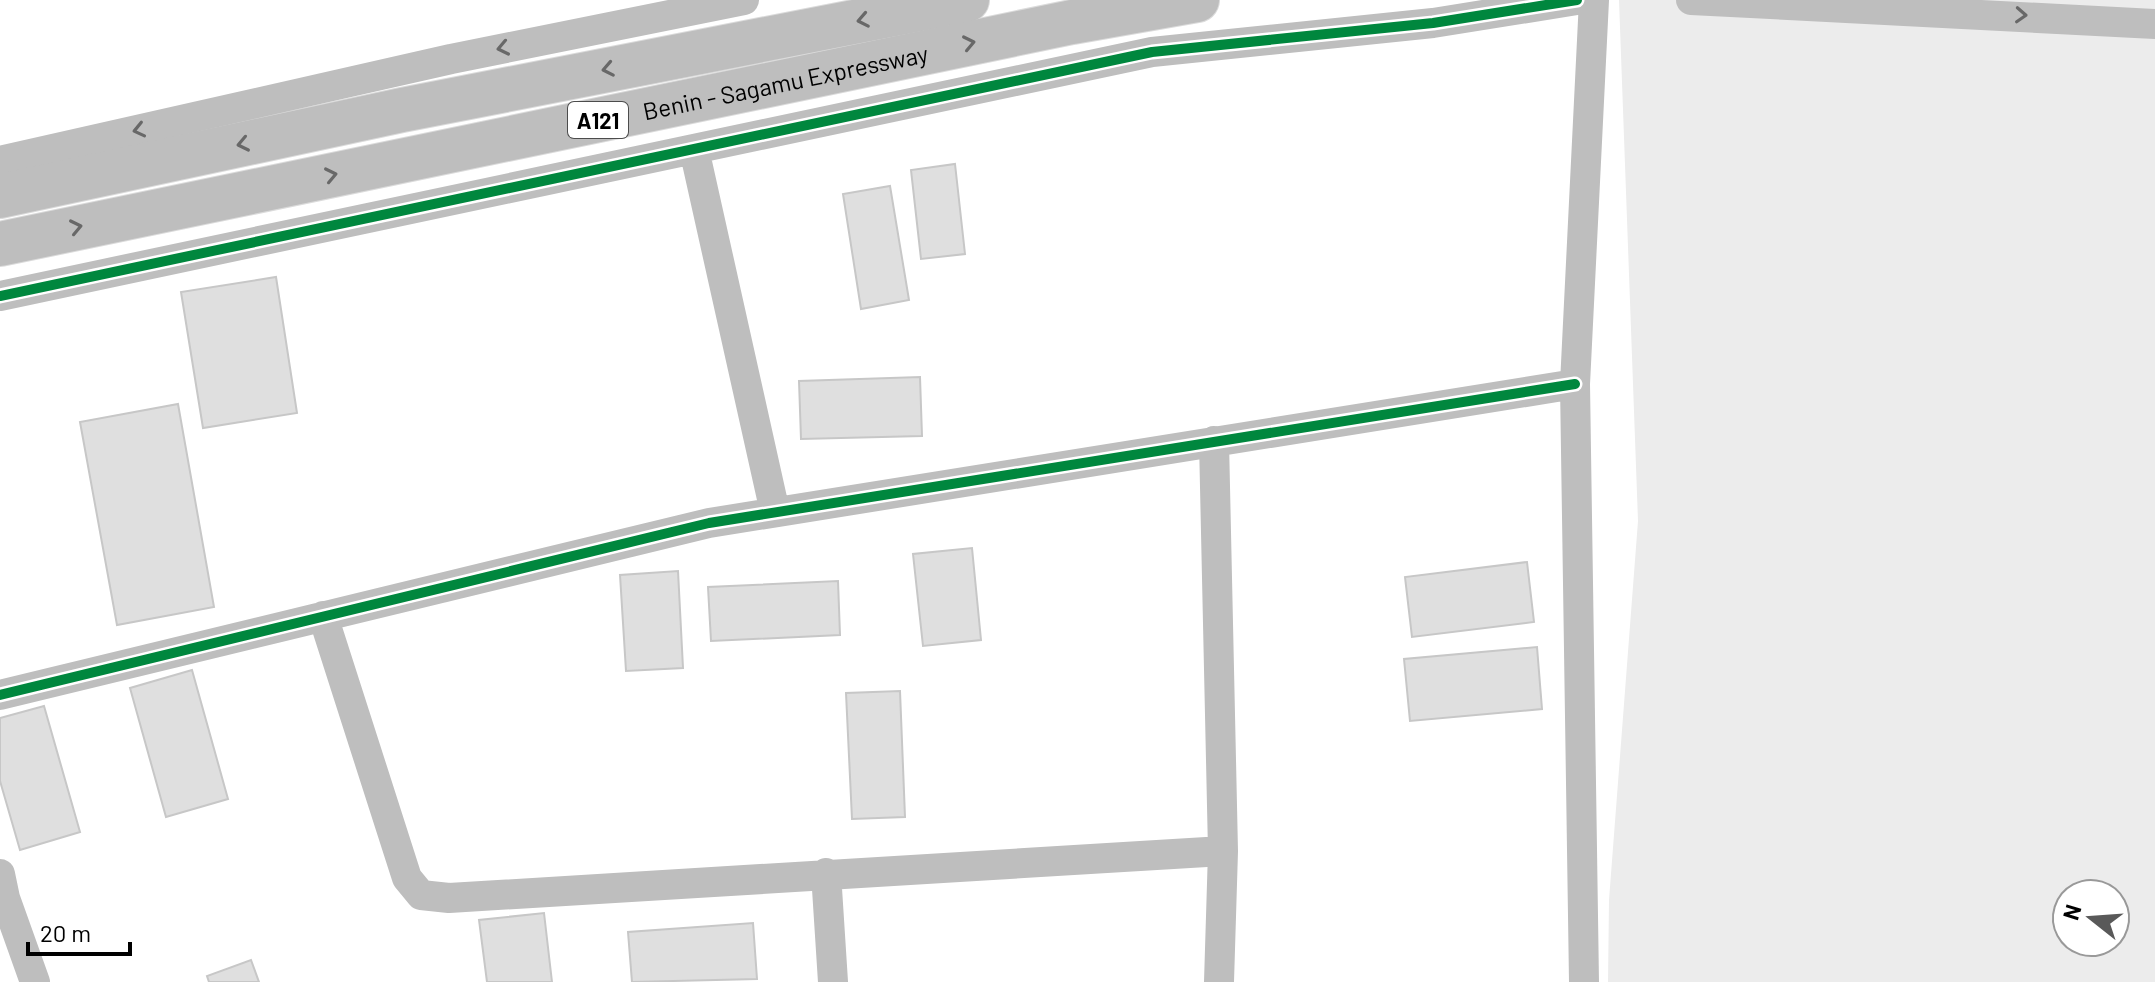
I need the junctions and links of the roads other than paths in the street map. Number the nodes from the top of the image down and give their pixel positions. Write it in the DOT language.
graph roads {
  1 [pos="744,0"];
  2 [pos="967,0"];
  3 [pos="1197,0"];
  4 [pos="1577,0"];
  5 [pos="1594,0"];
  6 [pos="1691,0"];
  7 [pos="695,4"];
  8 [pos="1070,11"];
  9 [pos="2155,24"];
  10 [pos="705,51"];
  11 [pos="694,149"];
  12 [pos="0,161"];
  13 [pos="0,196"];
  14 [pos="0,244"];
  15 [pos="0,296"];
  16 [pos="1575,384"];
  17 [pos="1214,441"];
  18 [pos="775,512"];
  19 [pos="323,616"];
  20 [pos="0,695"];
  21 [pos="1223,851"];
  22 [pos="826,873"];
  23 [pos="0,874"];
  24 [pos="35,982"];
  25 [pos="833,982"];
  26 [pos="1219,982"];
  27 [pos="1584,982"];
  1 -- 7 [label="street"];
  2 -- 10 [label="highway, A121, one-way"];
  3 -- 8 [label="highway, Benin - Sagamu Expressway / A121"];
  4 -- 11 [label="street"];
  5 -- 16 [label="street"];
  6 -- 9 [label="street, one-way"];
  7 -- 10 [label="street"];
  7 -- 12 [label="street, one-way"];
  14 -- 8 [label="highway, Benin - Sagamu Expressway / A121, one-way"];
  10 -- 13 [label="highway, A121, one-way"];
  11 -- 15 [label="street"];
  11 -- 18 [label="street"];
  16 -- 17 [label="street"];
  16 -- 27 [label="street"];
  17 -- 18 [label="street"];
  17 -- 21 [label="street"];
  18 -- 19 [label="street"];
  19 -- 20 [label="street"];
  19 -- 22 [label="street"];
  21 -- 22 [label="street"];
  21 -- 26 [label="street"];
  22 -- 25 [label="street"];
  23 -- 24 [label="street"];
}
